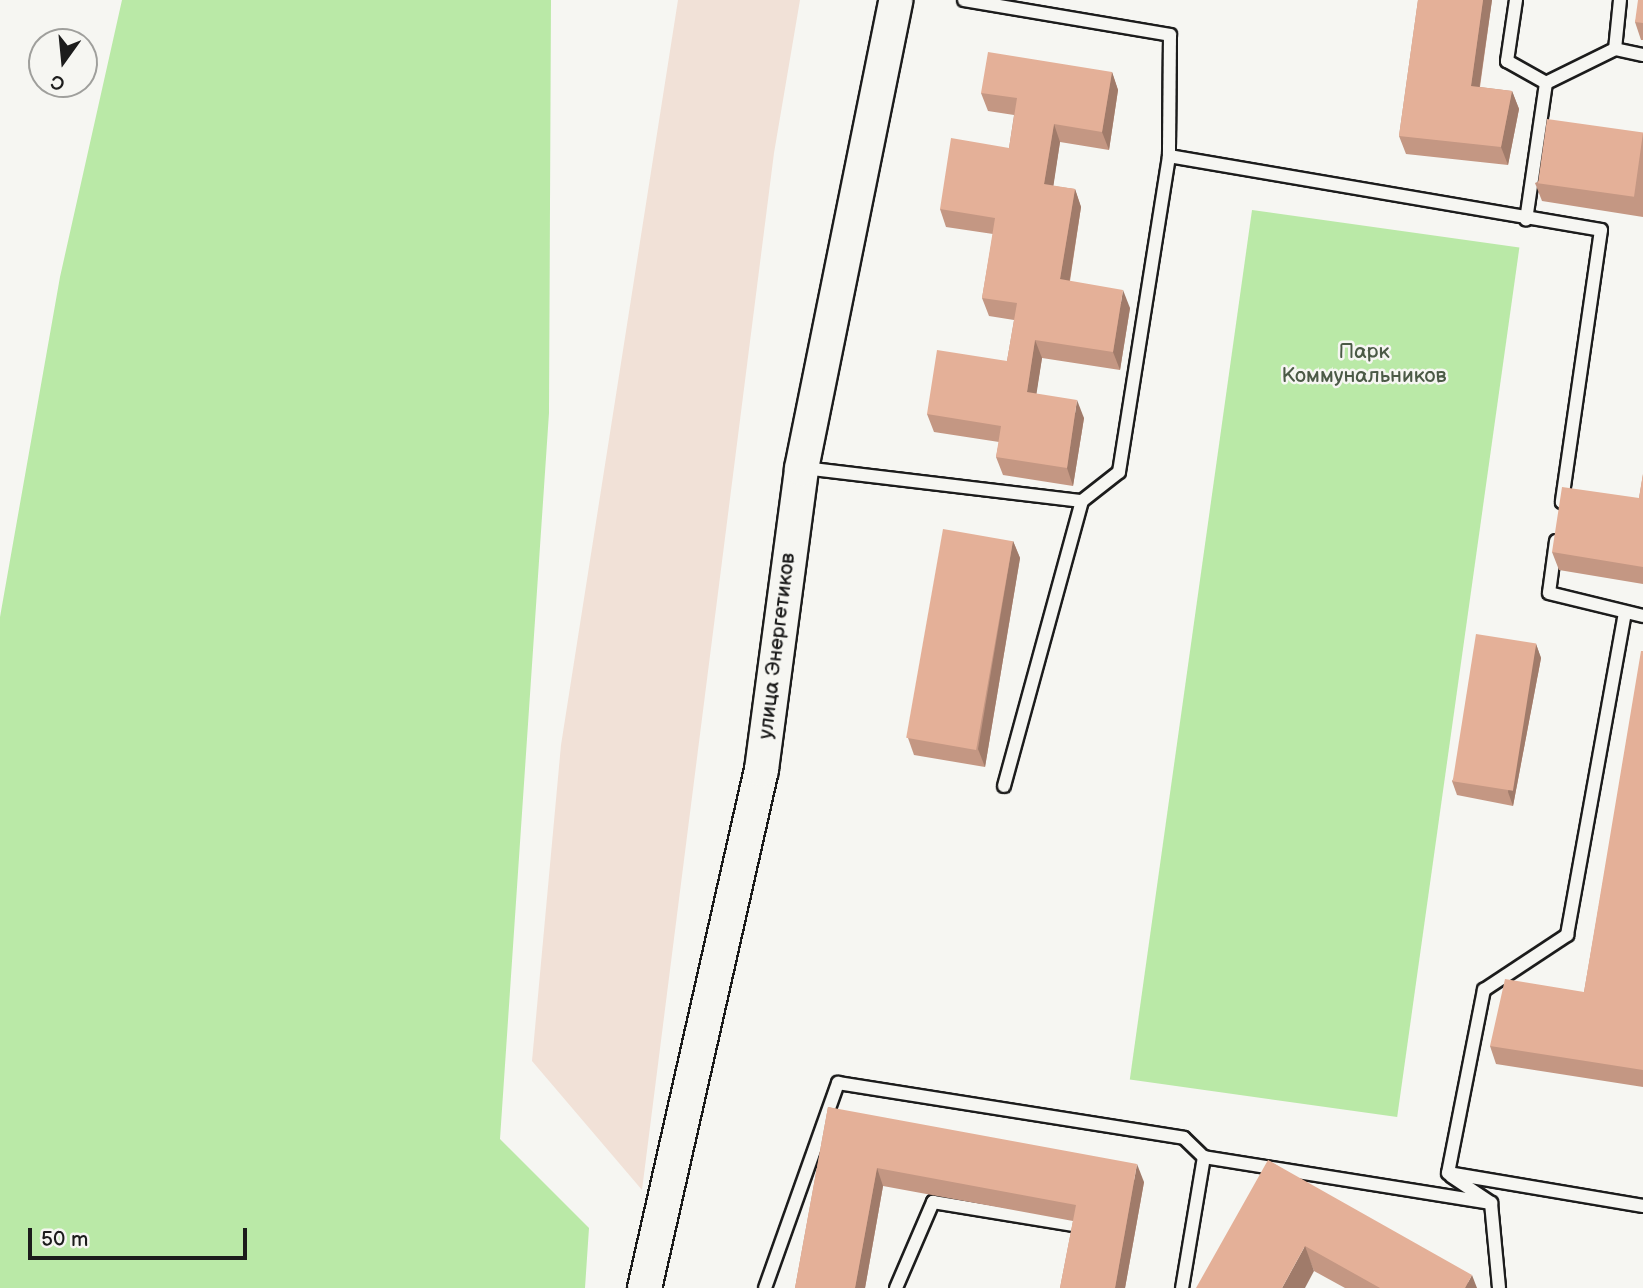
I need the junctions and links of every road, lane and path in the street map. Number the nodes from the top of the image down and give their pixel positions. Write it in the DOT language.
graph roads {
  1 [pos="895,0"];
  2 [pos="964,0"];
  3 [pos="1516,0"];
  4 [pos="1620,0"];
  5 [pos="1615,49"];
  6 [pos="1643,55"];
  7 [pos="1546,83"];
  8 [pos="1169,156"];
  9 [pos="1526,220"];
  10 [pos="801,468"];
  11 [pos="1082,501"];
  12 [pos="1625,613"];
  13 [pos="1643,616"];
  14 [pos="1004,786"];
  15 [pos="1204,1157"];
  16 [pos="1448,1173"];
  17 [pos="1491,1203"];
  18 [pos="1643,1206"];
  19 [pos="1103,1230"];
  20 [pos="644,1288"];
  21 [pos="765,1288"];
  22 [pos="896,1288"];
  23 [pos="1182,1288"];
  24 [pos="1499,1288"];
  1 -- 10 [label="street, улица Энергетиков"];
  2 -- 8 [label="lane"];
  3 -- 7 [label="lane"];
  4 -- 5 [label="lane"];
  5 -- 6 [label="lane"];
  5 -- 7 [label="lane"];
  7 -- 9 [label="lane"];
  8 -- 9 [label="lane"];
  8 -- 11 [label="lane"];
  9 -- 12 [label="lane"];
  10 -- 11 [label="lane"];
  10 -- 20 [label="street, улица Энергетиков"];
  11 -- 14 [label="lane"];
  12 -- 13 [label="lane"];
  12 -- 16 [label="lane"];
  15 -- 17 [label="lane"];
  15 -- 21 [label="lane"];
  15 -- 23 [label="lane"];
  16 -- 17 [label="lane"];
  16 -- 18 [label="lane"];
  17 -- 24 [label="lane"];
  19 -- 22 [label="lane"];
}
